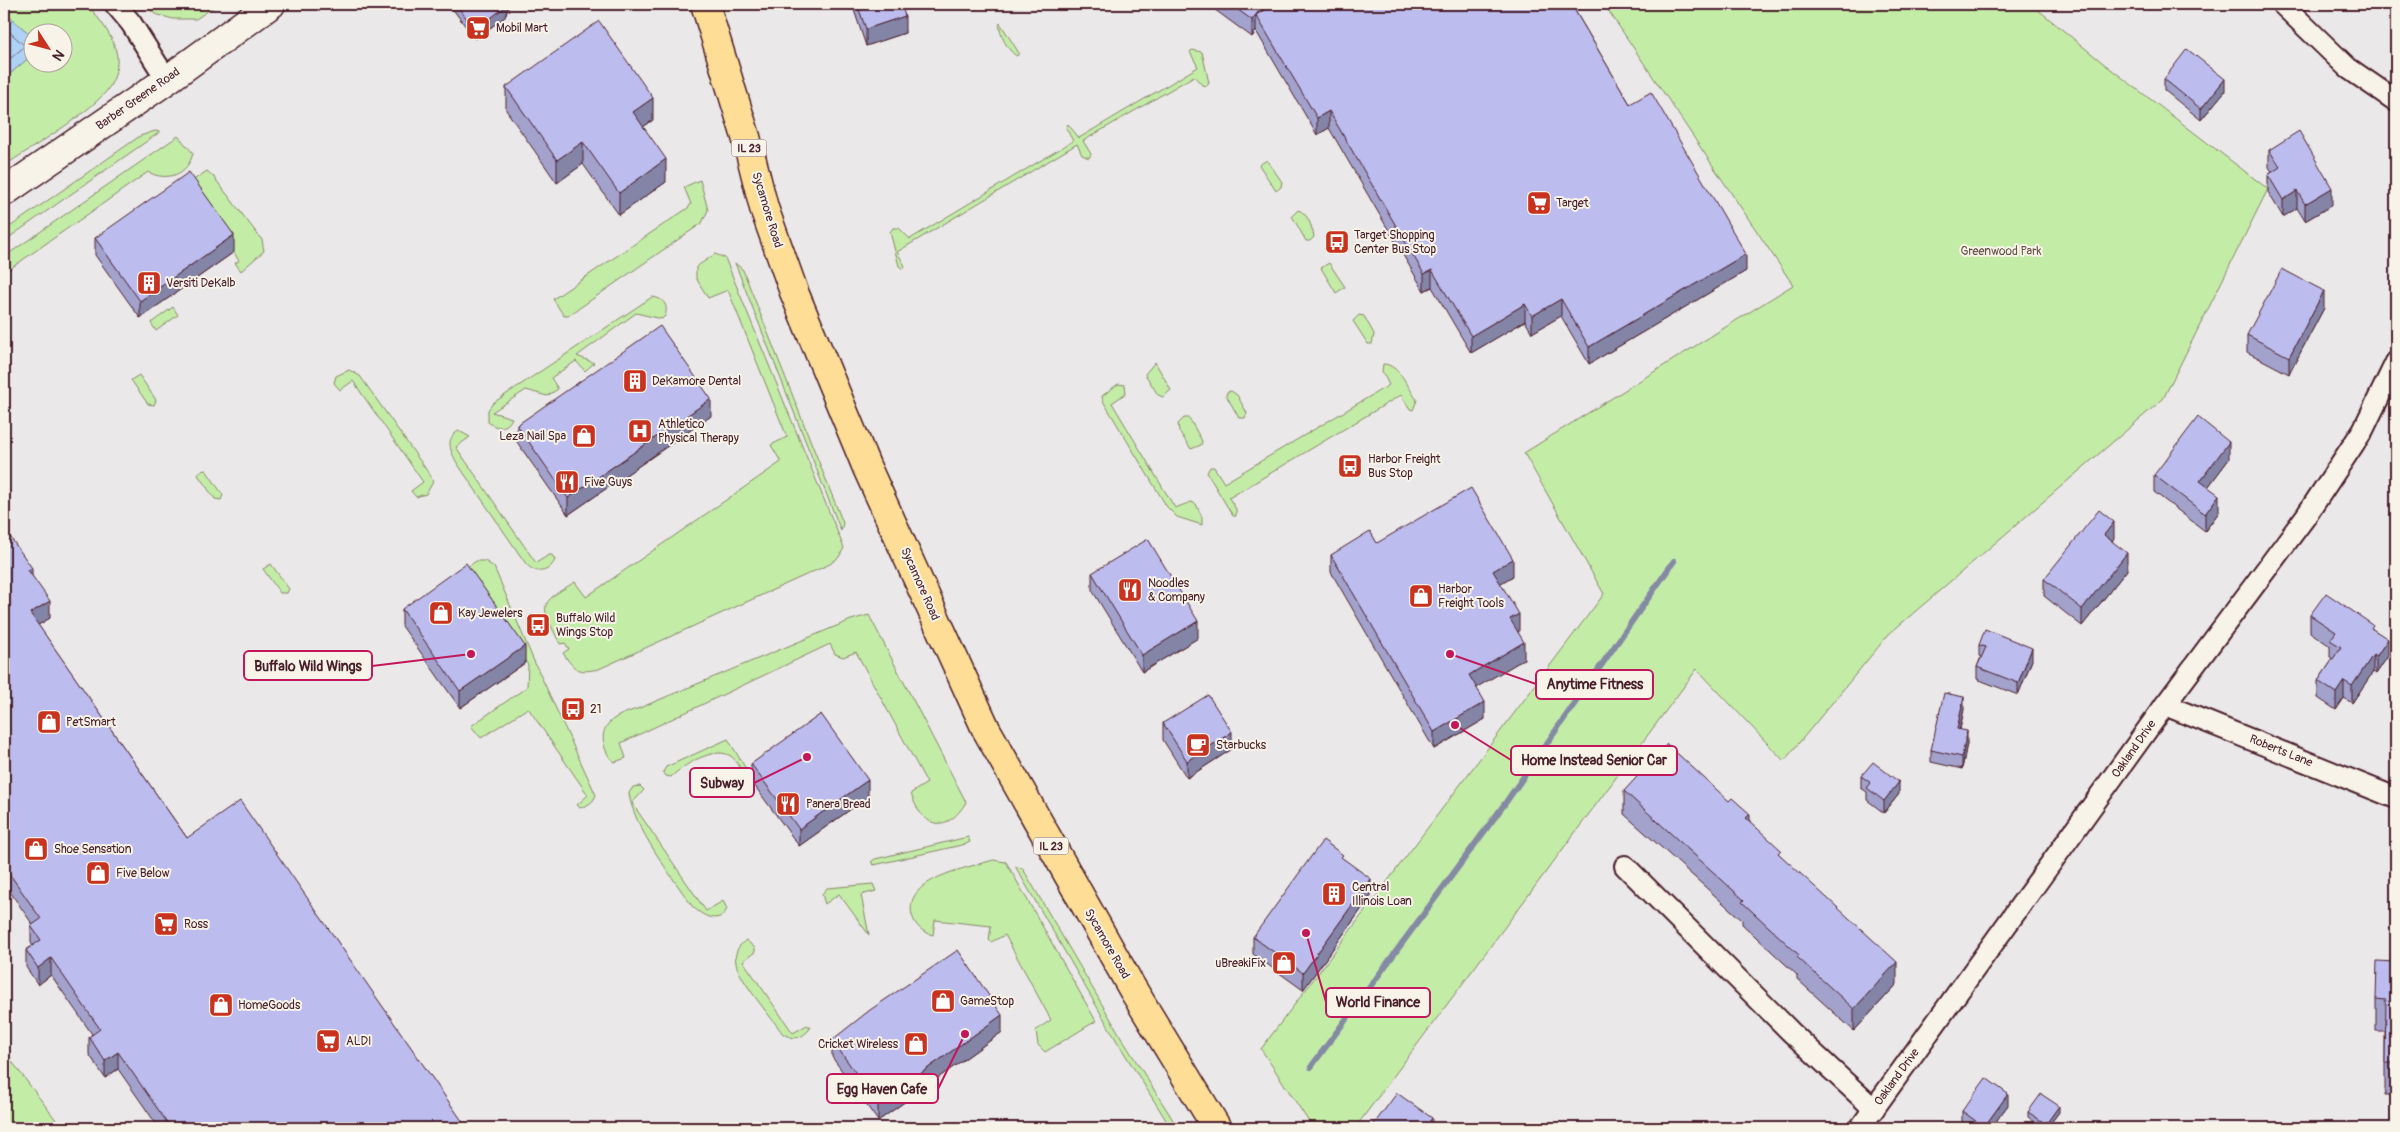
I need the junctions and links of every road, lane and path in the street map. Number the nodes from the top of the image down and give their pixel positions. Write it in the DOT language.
graph roads {
  1 [pos="116,4"];
  2 [pos="271,4"];
  3 [pos="705,4"];
  4 [pos="2282,4"];
  5 [pos="166,80"];
  6 [pos="2396,101"];
  7 [pos="4,192"];
  8 [pos="2396,362"];
  9 [pos="2166,705"];
  10 [pos="2396,798"];
  11 [pos="1625,866"];
  12 [pos="1874,1109"];
  13 [pos="1218,1128"];
  14 [pos="1860,1128"];
  1 -- 5 [label="street"];
  2 -- 5 [label="main road, Barber Greene Road"];
  3 -- 13 [label="main road, Sycamore Road / IL 23"];
  4 -- 6 [label="street"];
  5 -- 7 [label="main road, Barber Greene Road"];
  8 -- 9 [label="street, Oakland Drive"];
  9 -- 10 [label="street, Roberts Lane"];
  9 -- 12 [label="street, Oakland Drive"];
  11 -- 12 [label="street"];
  12 -- 14 [label="street, Oakland Drive"];
}
